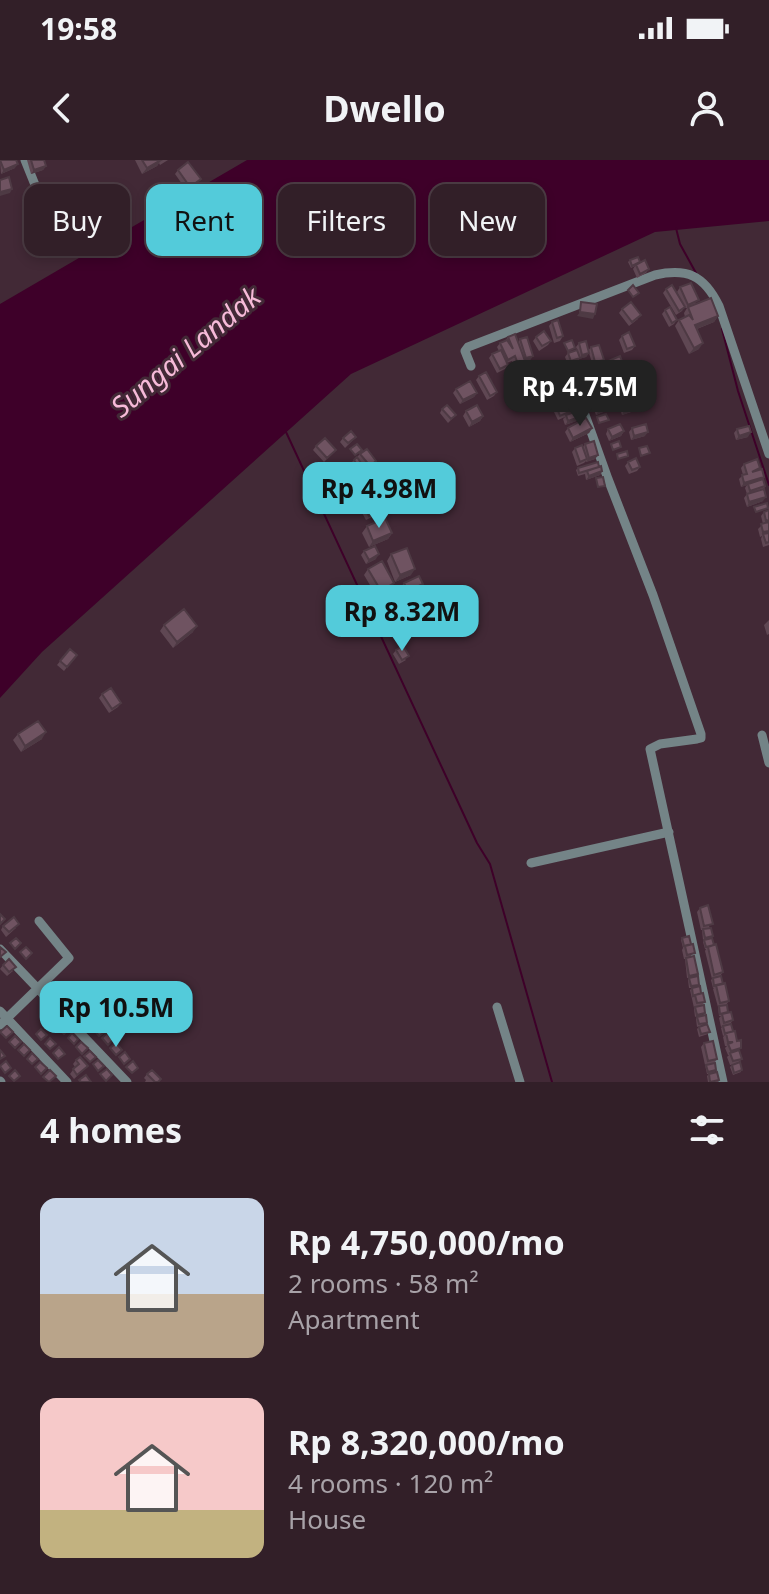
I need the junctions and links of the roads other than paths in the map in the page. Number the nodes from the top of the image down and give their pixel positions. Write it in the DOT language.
graph roads {
  1 [pos="25,160"];
  2 [pos="35,184"];
  3 [pos="471,366"];
  4 [pos="579,398"];
  5 [pos="769,454"];
  6 [pos="762,735"];
  7 [pos="769,763"];
  8 [pos="669,832"];
  9 [pos="531,863"];
  10 [pos="39,921"];
  11 [pos="0,949"];
  12 [pos="39,989"];
  13 [pos="497,1007"];
  14 [pos="2,1018"];
  15 [pos="67,1082"];
  16 [pos="127,1082"];
  17 [pos="520,1082"];
  18 [pos="723,1082"];
  1 -- 2 [label="street"];
  3 -- 5 [label="street"];
  4 -- 8 [label="street"];
  6 -- 7 [label="street"];
  8 -- 9 [label="street"];
  8 -- 18 [label="street"];
  10 -- 12 [label="street"];
  11 -- 12 [label="street"];
  12 -- 14 [label="street"];
  12 -- 16 [label="street"];
  13 -- 17 [label="street"];
  14 -- 15 [label="street"];
}
